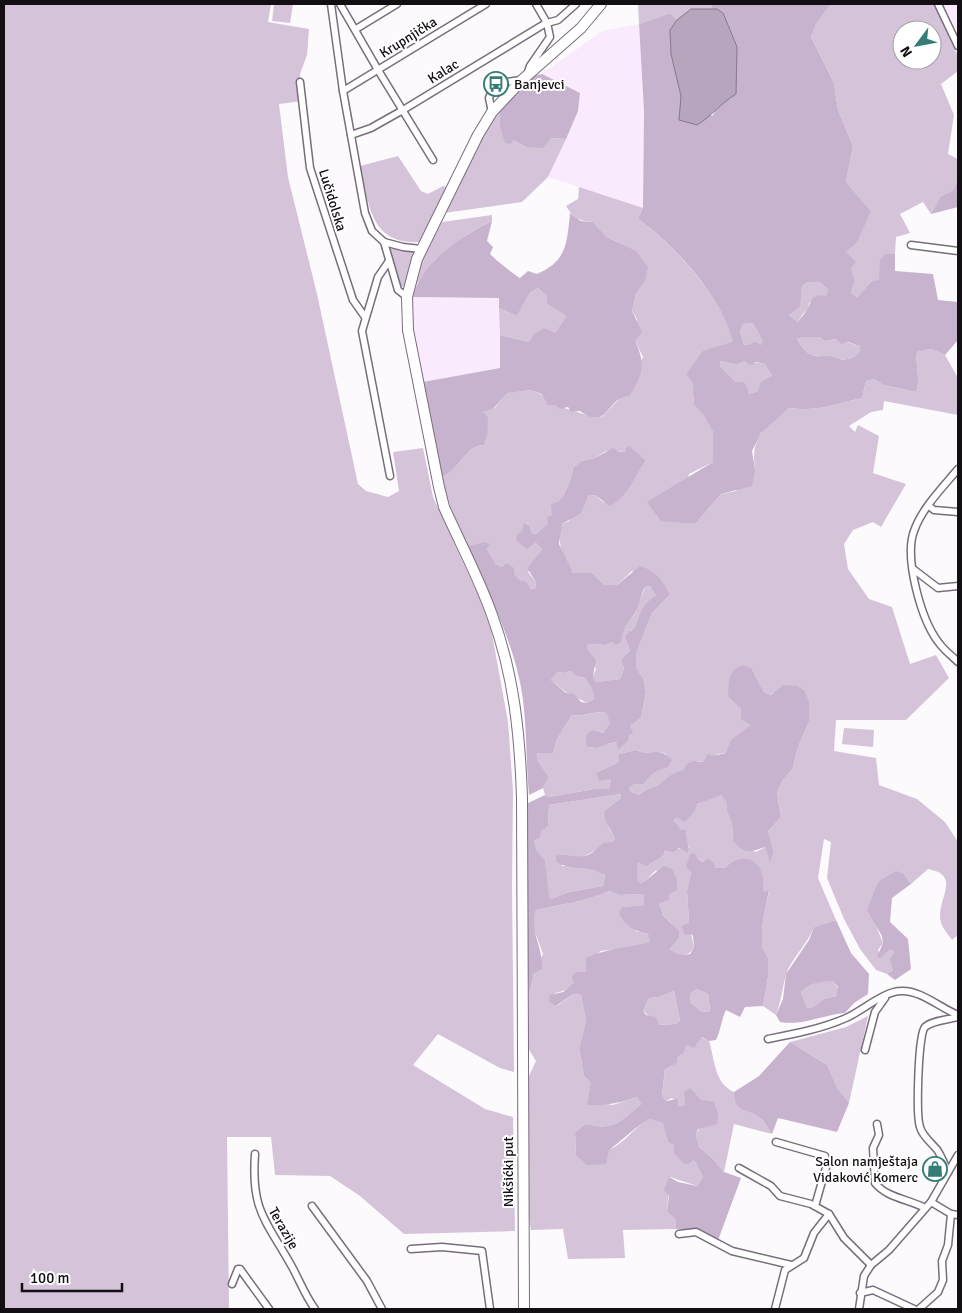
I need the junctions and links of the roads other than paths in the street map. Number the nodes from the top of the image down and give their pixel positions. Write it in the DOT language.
graph roads {
  1 [pos="332,4"];
  2 [pos="340,4"];
  3 [pos="397,4"];
  4 [pos="486,4"];
  5 [pos="536,4"];
  6 [pos="576,4"];
  7 [pos="601,4"];
  8 [pos="938,4"];
  9 [pos="546,23"];
  10 [pos="356,30"];
  11 [pos="958,46"];
  12 [pos="378,70"];
  13 [pos="524,78"];
  14 [pos="300,82"];
  15 [pos="343,91"];
  16 [pos="403,110"];
  17 [pos="492,112"];
  18 [pos="351,135"];
  19 [pos="433,160"];
  20 [pos="384,242"];
  21 [pos="911,245"];
  22 [pos="421,249"];
  23 [pos="958,251"];
  24 [pos="389,261"];
  25 [pos="407,297"];
  26 [pos="366,317"];
  27 [pos="958,469"];
  28 [pos="390,476"];
  29 [pos="929,506"];
  30 [pos="958,512"];
  31 [pos="912,568"];
  32 [pos="958,586"];
  33 [pos="958,662"];
  34 [pos="885,997"];
  35 [pos="958,1016"];
  36 [pos="768,1039"];
  37 [pos="865,1050"];
  38 [pos="877,1124"];
  39 [pos="776,1142"];
  40 [pos="255,1154"];
  41 [pos="958,1155"];
  42 [pos="739,1168"];
  43 [pos="948,1172"];
  44 [pos="931,1202"];
  45 [pos="312,1206"];
  46 [pos="815,1206"];
  47 [pos="925,1208"];
  48 [pos="828,1214"];
  49 [pos="951,1214"];
  50 [pos="958,1216"];
  51 [pos="679,1234"];
  52 [pos="410,1249"];
  53 [pos="791,1264"];
  54 [pos="870,1265"];
  55 [pos="232,1284"];
  56 [pos="860,1293"];
  57 [pos="269,1309"];
  58 [pos="315,1309"];
  59 [pos="382,1309"];
  60 [pos="490,1309"];
  61 [pos="524,1309"];
  62 [pos="776,1309"];
  63 [pos="858,1309"];
  64 [pos="914,1309"];
  65 [pos="919,1309"];
  1 -- 15 [label="street"];
  2 -- 10 [label="street"];
  3 -- 10 [label="street"];
  4 -- 12 [label="street, Krupnjička"];
  5 -- 9 [label="street"];
  6 -- 9 [label="street, Kalac"];
  7 -- 13 [label="main road, Nikšićki put"];
  8 -- 11 [label="street"];
  9 -- 13 [label="street"];
  9 -- 16 [label="street, Kalac"];
  10 -- 12 [label="street"];
  12 -- 15 [label="street, Krupnjička"];
  12 -- 16 [label="street"];
  13 -- 17 [label="main road, Nikšićki put"];
  13 -- 17 [label="street"];
  14 -- 26 [label="street, Lučidolska"];
  15 -- 18 [label="street"];
  16 -- 18 [label="street, Kalac"];
  16 -- 19 [label="street"];
  17 -- 22 [label="main road, Nikšićki put"];
  18 -- 20 [label="street"];
  20 -- 22 [label="street"];
  20 -- 24 [label="street"];
  21 -- 23 [label="street"];
  22 -- 25 [label="main road, Nikšićki put"];
  24 -- 25 [label="street"];
  24 -- 26 [label="street"];
  25 -- 61 [label="main road, Nikšićki put"];
  26 -- 28 [label="street"];
  27 -- 29 [label="street"];
  29 -- 30 [label="street"];
  29 -- 31 [label="street"];
  31 -- 32 [label="street"];
  31 -- 33 [label="street"];
  34 -- 35 [label="street"];
  34 -- 36 [label="street"];
  34 -- 37 [label="street"];
  35 -- 43 [label="street"];
  38 -- 47 [label="street"];
  39 -- 46 [label="street"];
  40 -- 58 [label="street, Terazije"];
  41 -- 43 [label="street"];
  42 -- 46 [label="street"];
  43 -- 44 [label="street"];
  44 -- 47 [label="street"];
  44 -- 49 [label="street"];
  45 -- 59 [label="street"];
  46 -- 48 [label="street"];
  47 -- 54 [label="street"];
  48 -- 53 [label="street"];
  48 -- 54 [label="street"];
  49 -- 50 [label="street"];
  49 -- 65 [label="street"];
  51 -- 53 [label="street"];
  52 -- 60 [label="street"];
  53 -- 62 [label="street"];
  54 -- 56 [label="street"];
  55 -- 57 [label="street"];
  56 -- 63 [label="street"];
  56 -- 64 [label="street"];
}
